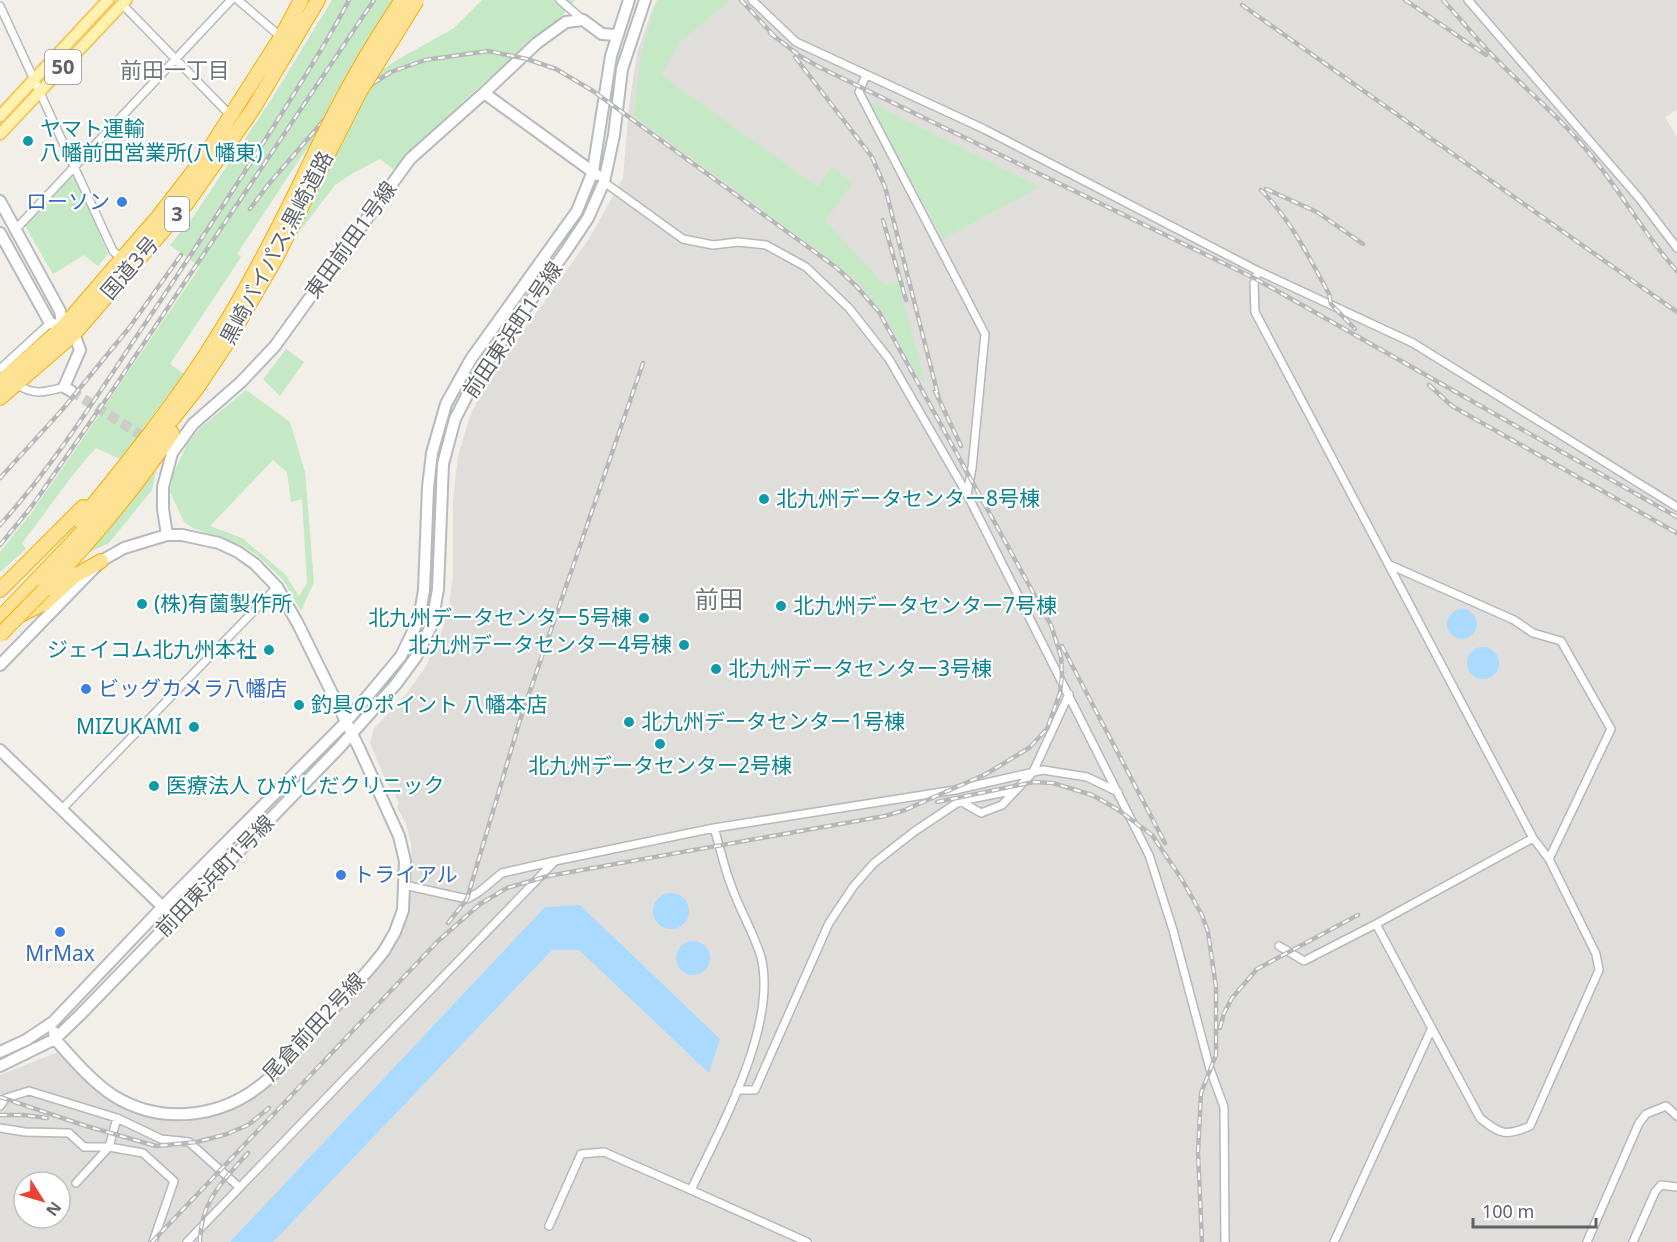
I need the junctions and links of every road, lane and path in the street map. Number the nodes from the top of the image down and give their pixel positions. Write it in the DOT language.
graph roads {
  1 [pos="108,0"];
  2 [pos="231,0"];
  3 [pos="238,0"];
  4 [pos="301,0"];
  5 [pos="318,0"];
  6 [pos="402,0"];
  7 [pos="417,0"];
  8 [pos="560,0"];
  9 [pos="629,0"];
  10 [pos="645,0"];
  11 [pos="752,0"];
  12 [pos="1468,0"];
  13 [pos="124,2"];
  14 [pos="0,6"];
  15 [pos="583,20"];
  16 [pos="616,35"];
  17 [pos="280,37"];
  18 [pos="175,60"];
  19 [pos="866,75"];
  20 [pos="34,80"];
  21 [pos="40,92"];
  22 [pos="484,93"];
  23 [pos="0,116"];
  24 [pos="231,116"];
  25 [pos="0,134"];
  26 [pos="318,161"];
  27 [pos="75,166"];
  28 [pos="593,171"];
  29 [pos="604,182"];
  30 [pos="0,201"];
  31 [pos="16,229"];
  32 [pos="2,241"];
  33 [pos="1677,248"];
  34 [pos="121,258"];
  35 [pos="1258,271"];
  36 [pos="62,328"];
  37 [pos="225,346"];
  38 [pos="0,369"];
  39 [pos="0,383"];
  40 [pos="17,384"];
  41 [pos="68,389"];
  42 [pos="0,398"];
  43 [pos="152,431"];
  44 [pos="967,495"];
  45 [pos="1677,507"];
  46 [pos="167,535"];
  47 [pos="101,561"];
  48 [pos="1390,565"];
  49 [pos="277,587"];
  50 [pos="0,590"];
  51 [pos="0,605"];
  52 [pos="15,616"];
  53 [pos="0,618"];
  54 [pos="0,635"];
  55 [pos="0,665"];
  56 [pos="1069,694"];
  57 [pos="346,722"];
  58 [pos="351,734"];
  59 [pos="0,750"];
  60 [pos="1033,772"];
  61 [pos="1016,790"];
  62 [pos="1119,792"];
  63 [pos="960,801"];
  64 [pos="62,809"];
  65 [pos="714,828"];
  66 [pos="1533,838"];
  67 [pos="1549,860"];
  68 [pos="555,861"];
  69 [pos="404,885"];
  70 [pos="163,908"];
  71 [pos="174,918"];
  72 [pos="1376,924"];
  73 [pos="1279,946"];
  74 [pos="53,1022"];
  75 [pos="1431,1030"];
  76 [pos="55,1039"];
  77 [pos="0,1052"];
  78 [pos="0,1066"];
  79 [pos="737,1090"];
  80 [pos="0,1106"];
  81 [pos="1677,1116"];
  82 [pos="117,1118"];
  83 [pos="0,1128"];
  84 [pos="110,1148"];
  85 [pos="76,1183"];
  86 [pos="239,1187"];
  87 [pos="1677,1187"];
  88 [pos="691,1191"];
  89 [pos="549,1226"];
  90 [pos="153,1242"];
  91 [pos="187,1242"];
  92 [pos="807,1242"];
  93 [pos="1225,1242"];
  94 [pos="1334,1242"];
  95 [pos="1587,1242"];
  96 [pos="1633,1242"];
  1 -- 20 [label="main road, 50"];
  2 -- 18 [label="street"];
  3 -- 17 [label="street"];
  4 -- 17 [label="highway, 国道3号 / 3"];
  5 -- 36 [label="highway, 国道3号 / 3"];
  6 -- 26 [label="highway, 黒崎バイパス;黒崎道路, bridge"];
  7 -- 26 [label="highway, 黒崎バイパス;黒崎道路, bridge"];
  8 -- 15 [label="street"];
  9 -- 16 [label="street, 前田東浜町1号線"];
  10 -- 29 [label="street, 前田東浜町1号線"];
  11 -- 19 [label="street"];
  12 -- 33 [label="street"];
  13 -- 18 [label="street"];
  13 -- 21 [label="main road, 50"];
  14 -- 20 [label="street"];
  15 -- 16 [label="street"];
  15 -- 22 [label="street, 東田前田1号線"];
  16 -- 28 [label="street, 前田東浜町1号線"];
  17 -- 24 [label="highway, 国道3号 / 3"];
  18 -- 24 [label="street"];
  18 -- 27 [label="street"];
  19 -- 35 [label="street"];
  19 -- 44 [label="street"];
  20 -- 21 [label="street"];
  20 -- 23 [label="main road, 50"];
  21 -- 25 [label="main road, 50"];
  21 -- 27 [label="street"];
  22 -- 28 [label="street"];
  22 -- 46 [label="street, 東田前田1号線"];
  24 -- 34 [label="highway, 国道3号 / 3"];
  26 -- 37 [label="highway, 黒崎バイパス;黒崎道路"];
  26 -- 43 [label="highway, 黒崎バイパス;黒崎道路"];
  27 -- 31 [label="street"];
  27 -- 34 [label="street"];
  28 -- 29 [label="street"];
  28 -- 57 [label="street, 前田東浜町1号線"];
  29 -- 44 [label="street"];
  29 -- 58 [label="street, 前田東浜町1号線"];
  30 -- 31 [label="street"];
  31 -- 32 [label="street"];
  31 -- 36 [label="street"];
  32 -- 36 [label="street"];
  34 -- 36 [label="highway, 国道3号 / 3"];
  35 -- 45 [label="street"];
  35 -- 48 [label="street"];
  36 -- 38 [label="street"];
  36 -- 39 [label="highway, 国道3号 / 3"];
  36 -- 40 [label="highway, 国道3号 / 3"];
  36 -- 41 [label="street"];
  37 -- 53 [label="highway, 黒崎バイパス;黒崎道路"];
  37 -- 54 [label="highway, bridge"];
  40 -- 41 [label="street"];
  40 -- 42 [label="highway, 国道3号 / 3"];
  43 -- 50 [label="highway"];
  43 -- 51 [label="highway, 黒崎バイパス;黒崎道路"];
  44 -- 56 [label="street"];
  46 -- 47 [label="street"];
  46 -- 49 [label="street, 尾倉前田2号線"];
  47 -- 52 [label="highway"];
  47 -- 55 [label="street"];
  48 -- 66 [label="street"];
  48 -- 67 [label="street"];
  49 -- 57 [label="street, 尾倉前田2号線"];
  49 -- 64 [label="street"];
  56 -- 60 [label="street"];
  56 -- 62 [label="street"];
  57 -- 58 [label="street, 尾倉前田2号線"];
  57 -- 70 [label="street, 前田東浜町1号線"];
  58 -- 69 [label="street, 尾倉前田2号線"];
  58 -- 71 [label="street, 前田東浜町1号線"];
  59 -- 64 [label="street"];
  60 -- 61 [label="street"];
  60 -- 62 [label="street"];
  60 -- 65 [label="street"];
  61 -- 63 [label="street"];
  61 -- 63 [label="street"];
  62 -- 93 [label="street"];
  63 -- 79 [label="street"];
  64 -- 70 [label="street"];
  65 -- 68 [label="street"];
  65 -- 79 [label="street"];
  66 -- 67 [label="street"];
  66 -- 72 [label="street"];
  67 -- 75 [label="street"];
  68 -- 69 [label="street"];
  68 -- 86 [label="street"];
  69 -- 76 [label="street, 尾倉前田2号線"];
  70 -- 71 [label="street"];
  70 -- 74 [label="street, 前田東浜町1号線"];
  71 -- 76 [label="street, 前田東浜町1号線"];
  72 -- 73 [label="street"];
  72 -- 75 [label="street"];
  74 -- 76 [label="street"];
  74 -- 77 [label="street, 前田東浜町1号線"];
  75 -- 94 [label="street"];
  76 -- 78 [label="street, 前田東浜町1号線"];
  79 -- 88 [label="street"];
  80 -- 82 [label="street"];
  81 -- 95 [label="street"];
  82 -- 84 [label="street"];
  82 -- 86 [label="street"];
  83 -- 84 [label="street"];
  84 -- 85 [label="street"];
  84 -- 90 [label="street"];
  86 -- 91 [label="street"];
  87 -- 96 [label="street"];
  88 -- 89 [label="street"];
  88 -- 92 [label="street"];
}
